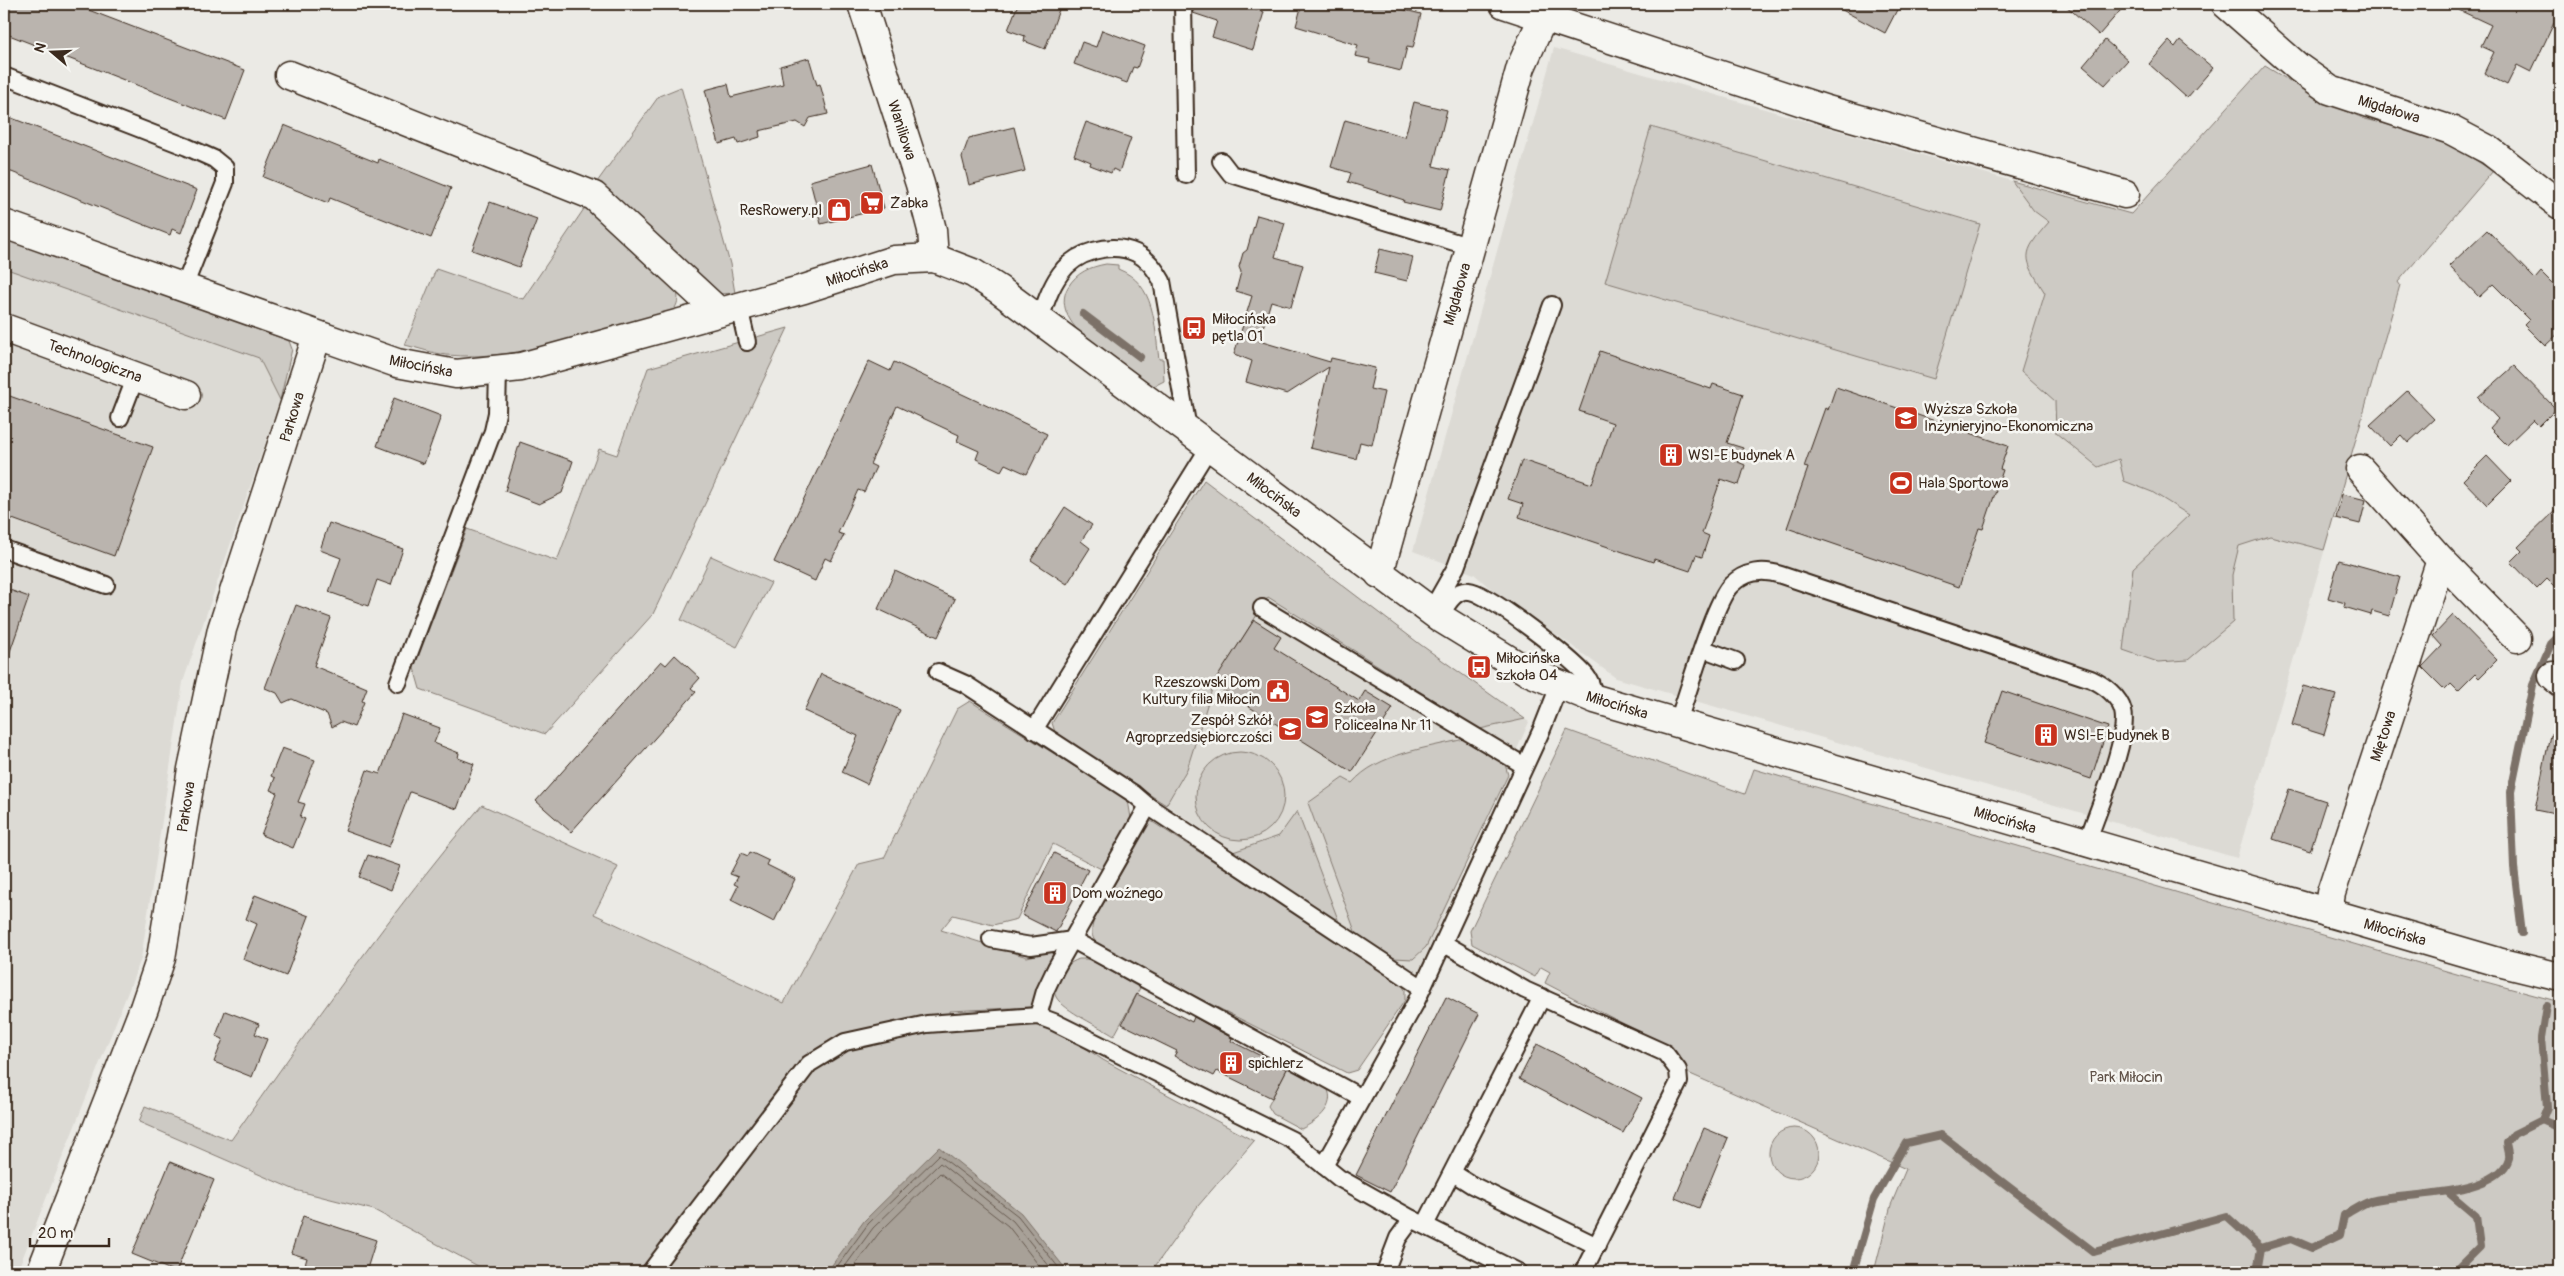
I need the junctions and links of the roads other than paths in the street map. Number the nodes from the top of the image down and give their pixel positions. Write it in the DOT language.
graph roads {
  1 [pos="862,4"];
  2 [pos="1182,4"];
  3 [pos="1504,4"];
  4 [pos="2226,4"];
  5 [pos="1545,10"];
  6 [pos="289,75"];
  7 [pos="4,76"];
  8 [pos="1221,161"];
  9 [pos="1186,175"];
  10 [pos="2125,194"];
  11 [pos="2560,205"];
  12 [pos="4,224"];
  13 [pos="1470,247"];
  14 [pos="934,258"];
  15 [pos="184,287"];
  16 [pos="1552,304"];
  17 [pos="729,309"];
  18 [pos="1040,320"];
  19 [pos="4,328"];
  20 [pos="317,336"];
  21 [pos="747,342"];
  22 [pos="498,370"];
  23 [pos="136,376"];
  24 [pos="186,395"];
  25 [pos="120,418"];
  26 [pos="1188,429"];
  27 [pos="1210,446"];
  28 [pos="2360,469"];
  29 [pos="4,549"];
  30 [pos="2441,560"];
  31 [pos="1379,574"];
  32 [pos="106,586"];
  33 [pos="1262,608"];
  34 [pos="1435,614"];
  35 [pos="2517,638"];
  36 [pos="1704,649"];
  37 [pos="1736,661"];
  38 [pos="938,672"];
  39 [pos="398,683"];
  40 [pos="1559,686"];
  41 [pos="1595,699"];
  42 [pos="1677,724"];
  43 [pos="1034,730"];
  44 [pos="1523,765"];
  45 [pos="1148,806"];
  46 [pos="2087,843"];
  47 [pos="2328,913"];
  48 [pos="991,939"];
  49 [pos="1073,940"];
  50 [pos="1443,943"];
  51 [pos="2560,976"];
  52 [pos="1421,987"];
  53 [pos="1542,997"];
  54 [pos="1038,1016"];
  55 [pos="1362,1098"];
  56 [pos="1324,1166"];
  57 [pos="1453,1173"];
  58 [pos="1419,1222"];
  59 [pos="1597,1246"];
  60 [pos="41,1272"];
  61 [pos="650,1272"];
  62 [pos="1385,1272"];
  63 [pos="1518,1272"];
  64 [pos="1583,1272"];
  1 -- 14 [label="street, Waniliowa"];
  2 -- 9 [label="lane"];
  3 -- 5 [label="street"];
  4 -- 11 [label="street, Migdałowa"];
  5 -- 10 [label="street"];
  5 -- 13 [label="street, Migdałowa"];
  6 -- 17 [label="street"];
  7 -- 15 [label="lane"];
  8 -- 13 [label="lane"];
  12 -- 15 [label="street, Miłocińska"];
  13 -- 31 [label="street, Migdałowa"];
  14 -- 17 [label="street, Miłocińska"];
  14 -- 18 [label="street, Miłocińska"];
  15 -- 20 [label="street, Miłocińska"];
  16 -- 34 [label="lane"];
  17 -- 21 [label="lane"];
  17 -- 22 [label="street, Miłocińska"];
  18 -- 26 [label="street, Miłocińska"];
  18 -- 26 [label="lane"];
  19 -- 23 [label="street, Technologiczna"];
  20 -- 22 [label="street, Miłocińska"];
  20 -- 60 [label="street, Parkowa"];
  22 -- 39 [label="lane"];
  23 -- 24 [label="street, Technologiczna"];
  23 -- 25 [label="lane"];
  26 -- 27 [label="street, Miłocińska"];
  27 -- 31 [label="street, Miłocińska"];
  27 -- 43 [label="lane"];
  28 -- 30 [label="street"];
  29 -- 32 [label="lane"];
  30 -- 35 [label="street"];
  30 -- 47 [label="street, Miętowa"];
  31 -- 34 [label="street, Miłocińska"];
  33 -- 44 [label="lane"];
  34 -- 40 [label="street, Miłocińska"];
  34 -- 41 [label="lane"];
  36 -- 37 [label="lane"];
  36 -- 42 [label="lane"];
  36 -- 46 [label="lane"];
  38 -- 43 [label="lane"];
  40 -- 41 [label="street, Miłocińska"];
  40 -- 44 [label="lane"];
  41 -- 42 [label="street, Miłocińska"];
  42 -- 46 [label="street, Miłocińska"];
  43 -- 45 [label="lane"];
  44 -- 50 [label="lane"];
  45 -- 49 [label="lane"];
  45 -- 52 [label="lane"];
  46 -- 47 [label="street, Miłocińska"];
  47 -- 51 [label="street, Miłocińska"];
  48 -- 49 [label="lane"];
  49 -- 54 [label="lane"];
  49 -- 55 [label="lane"];
  50 -- 52 [label="lane"];
  50 -- 53 [label="lane"];
  52 -- 55 [label="lane"];
  53 -- 57 [label="lane"];
  53 -- 59 [label="lane"];
  54 -- 56 [label="lane"];
  54 -- 61 [label="lane"];
  55 -- 56 [label="lane"];
  56 -- 58 [label="lane"];
  57 -- 58 [label="lane"];
  57 -- 59 [label="lane"];
  58 -- 62 [label="lane"];
  58 -- 63 [label="lane"];
  59 -- 64 [label="lane"];
}
